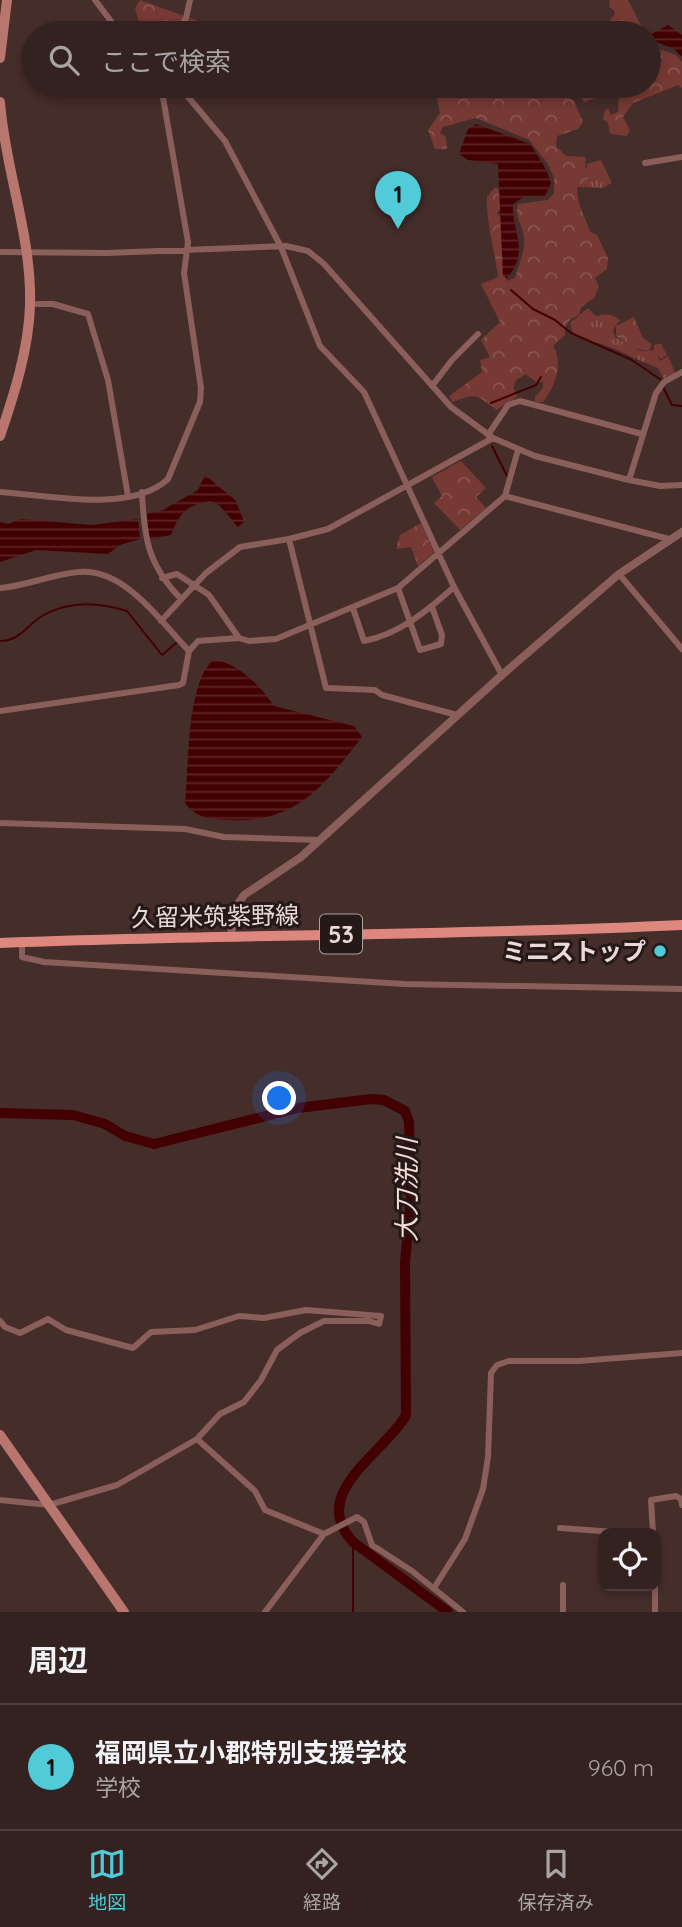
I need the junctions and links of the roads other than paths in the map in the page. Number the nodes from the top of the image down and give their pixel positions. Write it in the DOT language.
graph roads {
  1 [pos="7,0"];
  2 [pos="95,0"];
  3 [pos="190,0"];
  4 [pos="111,21"];
  5 [pos="184,21"];
  6 [pos="0,58"];
  7 [pos="163,98"];
  8 [pos="189,98"];
  9 [pos="0,102"];
  10 [pos="682,157"];
  11 [pos="645,163"];
  12 [pos="281,247"];
  13 [pos="187,249"];
  14 [pos="0,252"];
  15 [pos="26,254"];
  16 [pos="30,304"];
  17 [pos="478,334"];
  18 [pos="682,372"];
  19 [pos="432,386"];
  20 [pos="2,421"];
  21 [pos="642,434"];
  22 [pos="0,436"];
  23 [pos="490,436"];
  24 [pos="518,450"];
  25 [pos="629,480"];
  26 [pos="682,485"];
  27 [pos="407,487"];
  28 [pos="0,492"];
  29 [pos="142,492"];
  30 [pos="128,496"];
  31 [pos="505,496"];
  32 [pos="682,532"];
  33 [pos="289,539"];
  34 [pos="668,539"];
  35 [pos="438,553"];
  36 [pos="619,574"];
  37 [pos="162,578"];
  38 [pos="195,584"];
  39 [pos="454,587"];
  40 [pos="0,588"];
  41 [pos="398,588"];
  42 [pos="181,599"];
  43 [pos="432,607"];
  44 [pos="353,608"];
  45 [pos="161,621"];
  46 [pos="410,622"];
  47 [pos="310,625"];
  48 [pos="239,638"];
  49 [pos="682,649"];
  50 [pos="189,651"];
  51 [pos="502,675"];
  52 [pos="0,710"];
  53 [pos="457,715"];
  54 [pos="0,822"];
  55 [pos="319,840"];
  56 [pos="682,925"];
  57 [pos="231,935"];
  58 [pos="22,942"];
  59 [pos="0,943"];
  60 [pos="682,989"];
  61 [pos="0,1321"];
  62 [pos="682,1353"];
  63 [pos="0,1435"];
  64 [pos="197,1439"];
  65 [pos="0,1500"];
  66 [pos="49,1505"];
  67 [pos="682,1505"];
  68 [pos="560,1528"];
  69 [pos="653,1528"];
  70 [pos="598,1531"];
  71 [pos="324,1534"];
  72 [pos="563,1585"];
  73 [pos="434,1588"];
  74 [pos="655,1591"];
  75 [pos="124,1612"];
  76 [pos="265,1612"];
  77 [pos="463,1612"];
  78 [pos="563,1612"];
  79 [pos="655,1612"];
  1 -- 6 [label="main road"];
  2 -- 4 [label="street"];
  3 -- 5 [label="street"];
  7 -- 13 [label="street"];
  8 -- 12 [label="street"];
  9 -- 15 [label="main road"];
  10 -- 11 [label="street"];
  12 -- 13 [label="street"];
  12 -- 19 [label="street"];
  12 -- 27 [label="street"];
  13 -- 15 [label="street"];
  13 -- 29 [label="street"];
  14 -- 15 [label="street"];
  15 -- 16 [label="main road"];
  16 -- 20 [label="main road"];
  16 -- 30 [label="street"];
  17 -- 19 [label="street"];
  18 -- 21 [label="street"];
  19 -- 23 [label="street"];
  20 -- 22 [label="main road"];
  21 -- 23 [label="street"];
  21 -- 25 [label="street"];
  23 -- 24 [label="street"];
  23 -- 27 [label="street"];
  24 -- 25 [label="street"];
  24 -- 31 [label="street"];
  25 -- 26 [label="street"];
  27 -- 33 [label="street"];
  27 -- 35 [label="street"];
  28 -- 30 [label="street"];
  29 -- 30 [label="street"];
  29 -- 37 [label="street"];
  31 -- 34 [label="street"];
  31 -- 35 [label="street"];
  32 -- 34 [label="street"];
  33 -- 38 [label="street"];
  33 -- 47 [label="street"];
  34 -- 36 [label="street"];
  35 -- 39 [label="street"];
  35 -- 41 [label="street"];
  36 -- 49 [label="street"];
  36 -- 51 [label="street"];
  37 -- 38 [label="street"];
  37 -- 42 [label="street"];
  38 -- 42 [label="street"];
  38 -- 48 [label="street"];
  39 -- 43 [label="street"];
  39 -- 51 [label="street"];
  40 -- 45 [label="street"];
  41 -- 44 [label="street"];
  41 -- 46 [label="street"];
  42 -- 45 [label="street"];
  43 -- 46 [label="street"];
  43 -- 46 [label="street"];
  44 -- 46 [label="street"];
  44 -- 47 [label="street"];
  45 -- 50 [label="street"];
  47 -- 48 [label="street"];
  47 -- 53 [label="street"];
  48 -- 50 [label="street"];
  50 -- 52 [label="street"];
  51 -- 53 [label="street"];
  53 -- 55 [label="street"];
  54 -- 55 [label="street"];
  55 -- 57 [label="street"];
  56 -- 57 [label="main road, 久留米筑紫野線 / 53"];
  57 -- 58 [label="main road, 久留米筑紫野線 / 53"];
  58 -- 59 [label="main road, 久留米筑紫野線 / 53"];
  58 -- 60 [label="street"];
  61 -- 64 [label="street"];
  62 -- 73 [label="street"];
  63 -- 66 [label="main road"];
  64 -- 66 [label="street"];
  64 -- 71 [label="street"];
  65 -- 66 [label="street"];
  66 -- 75 [label="main road"];
  67 -- 69 [label="street"];
  68 -- 70 [label="street"];
  71 -- 73 [label="street"];
  71 -- 76 [label="street"];
  72 -- 78 [label="street"];
  73 -- 77 [label="street"];
  74 -- 79 [label="street"];
}
